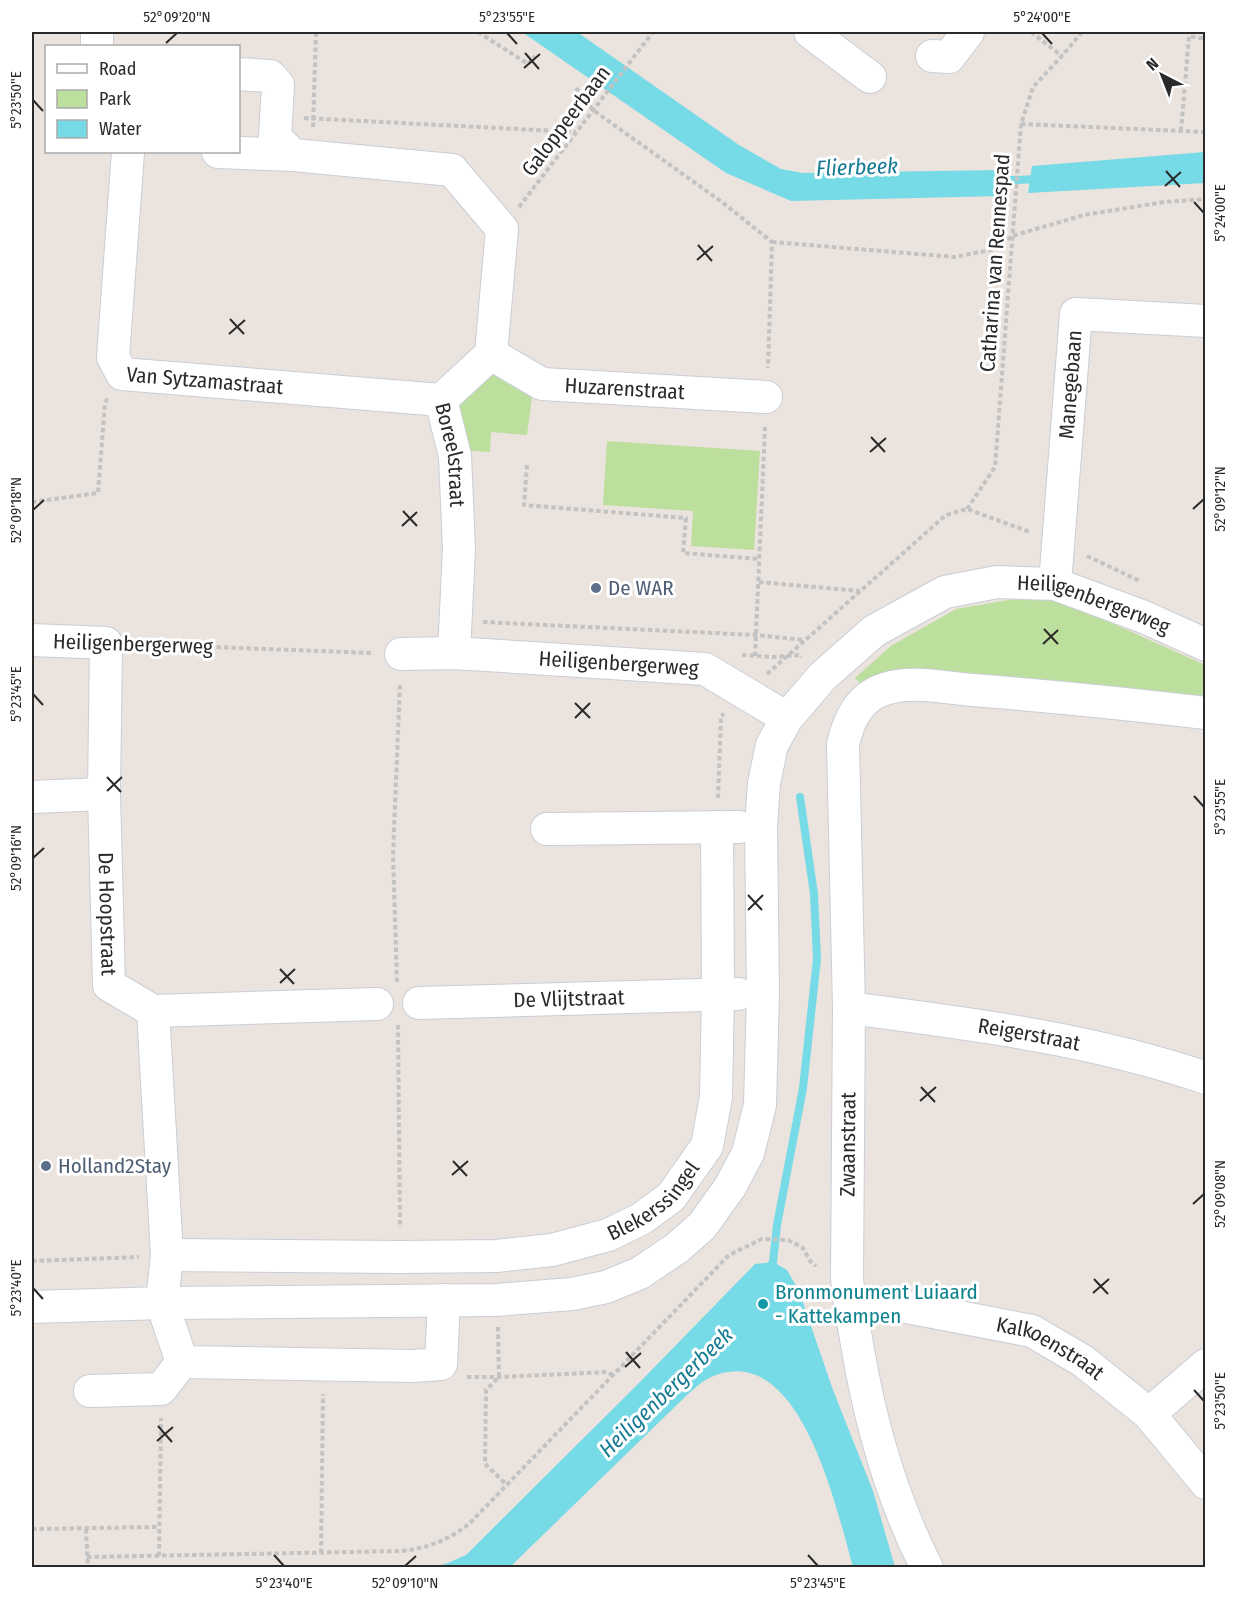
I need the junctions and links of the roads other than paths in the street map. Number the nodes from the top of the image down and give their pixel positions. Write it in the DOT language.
graph roads {
  1 [pos="810,32"];
  2 [pos="968,32"];
  3 [pos="932,56"];
  4 [pos="240,74"];
  5 [pos="870,77"];
  6 [pos="128,153"];
  7 [pos="239,153"];
  8 [pos="302,156"];
  9 [pos="1206,321"];
  10 [pos="491,354"];
  11 [pos="766,397"];
  12 [pos="441,400"];
  13 [pos="1055,584"];
  14 [pos="32,640"];
  15 [pos="106,643"];
  16 [pos="1206,645"];
  17 [pos="454,653"];
  18 [pos="401,654"];
  19 [pos="1206,713"];
  20 [pos="787,718"];
  21 [pos="104,794"];
  22 [pos="32,797"];
  23 [pos="717,826"];
  24 [pos="761,827"];
  25 [pos="548,829"];
  26 [pos="718,994"];
  27 [pos="763,994"];
  28 [pos="849,1008"];
  29 [pos="153,1011"];
  30 [pos="1206,1078"];
  31 [pos="167,1255"];
  32 [pos="444,1300"];
  33 [pos="162,1303"];
  34 [pos="32,1307"];
  35 [pos="850,1308"];
  36 [pos="182,1362"];
  37 [pos="1206,1365"];
  38 [pos="90,1391"];
  39 [pos="1149,1414"];
  40 [pos="1206,1484"];
  41 [pos="927,1568"];
  1 -- 5 [label="street"];
  2 -- 3 [label="street"];
  4 -- 8 [label="street"];
  6 -- 12 [label="street, Van Sytzamastraat"];
  7 -- 8 [label="street"];
  8 -- 10 [label="street"];
  9 -- 13 [label="street, Manegebaan"];
  10 -- 11 [label="street, Huzarenstraat"];
  10 -- 12 [label="street, Boreelstraat"];
  12 -- 17 [label="street, Boreelstraat"];
  13 -- 16 [label="street, Heiligenbergerweg"];
  13 -- 20 [label="street, Heiligenbergerweg"];
  14 -- 15 [label="street, Heiligenbergerweg"];
  15 -- 21 [label="street, De Hoopstraat"];
  17 -- 18 [label="street, Heiligenbergerweg"];
  17 -- 20 [label="street, Heiligenbergerweg"];
  19 -- 28 [label="street, Zwaanstraat"];
  20 -- 24 [label="street"];
  21 -- 22 [label="street"];
  21 -- 29 [label="street, De Hoopstraat"];
  23 -- 24 [label="street"];
  23 -- 25 [label="street"];
  23 -- 26 [label="street, Blekerssingel"];
  24 -- 27 [label="street"];
  26 -- 27 [label="street, De Vlijtstraat"];
  26 -- 29 [label="street, De Vlijtstraat"];
  26 -- 31 [label="street, Blekerssingel"];
  27 -- 32 [label="street"];
  28 -- 30 [label="street, Reigerstraat"];
  28 -- 35 [label="street, Zwaanstraat"];
  29 -- 31 [label="street"];
  31 -- 33 [label="street"];
  32 -- 33 [label="street"];
  32 -- 36 [label="street"];
  33 -- 34 [label="street"];
  33 -- 36 [label="street"];
  35 -- 39 [label="street, Kalkoenstraat"];
  35 -- 41 [label="street, Zwaanstraat"];
  36 -- 38 [label="street"];
  37 -- 39 [label="street"];
  39 -- 40 [label="street, Kalkoenstraat"];
}
